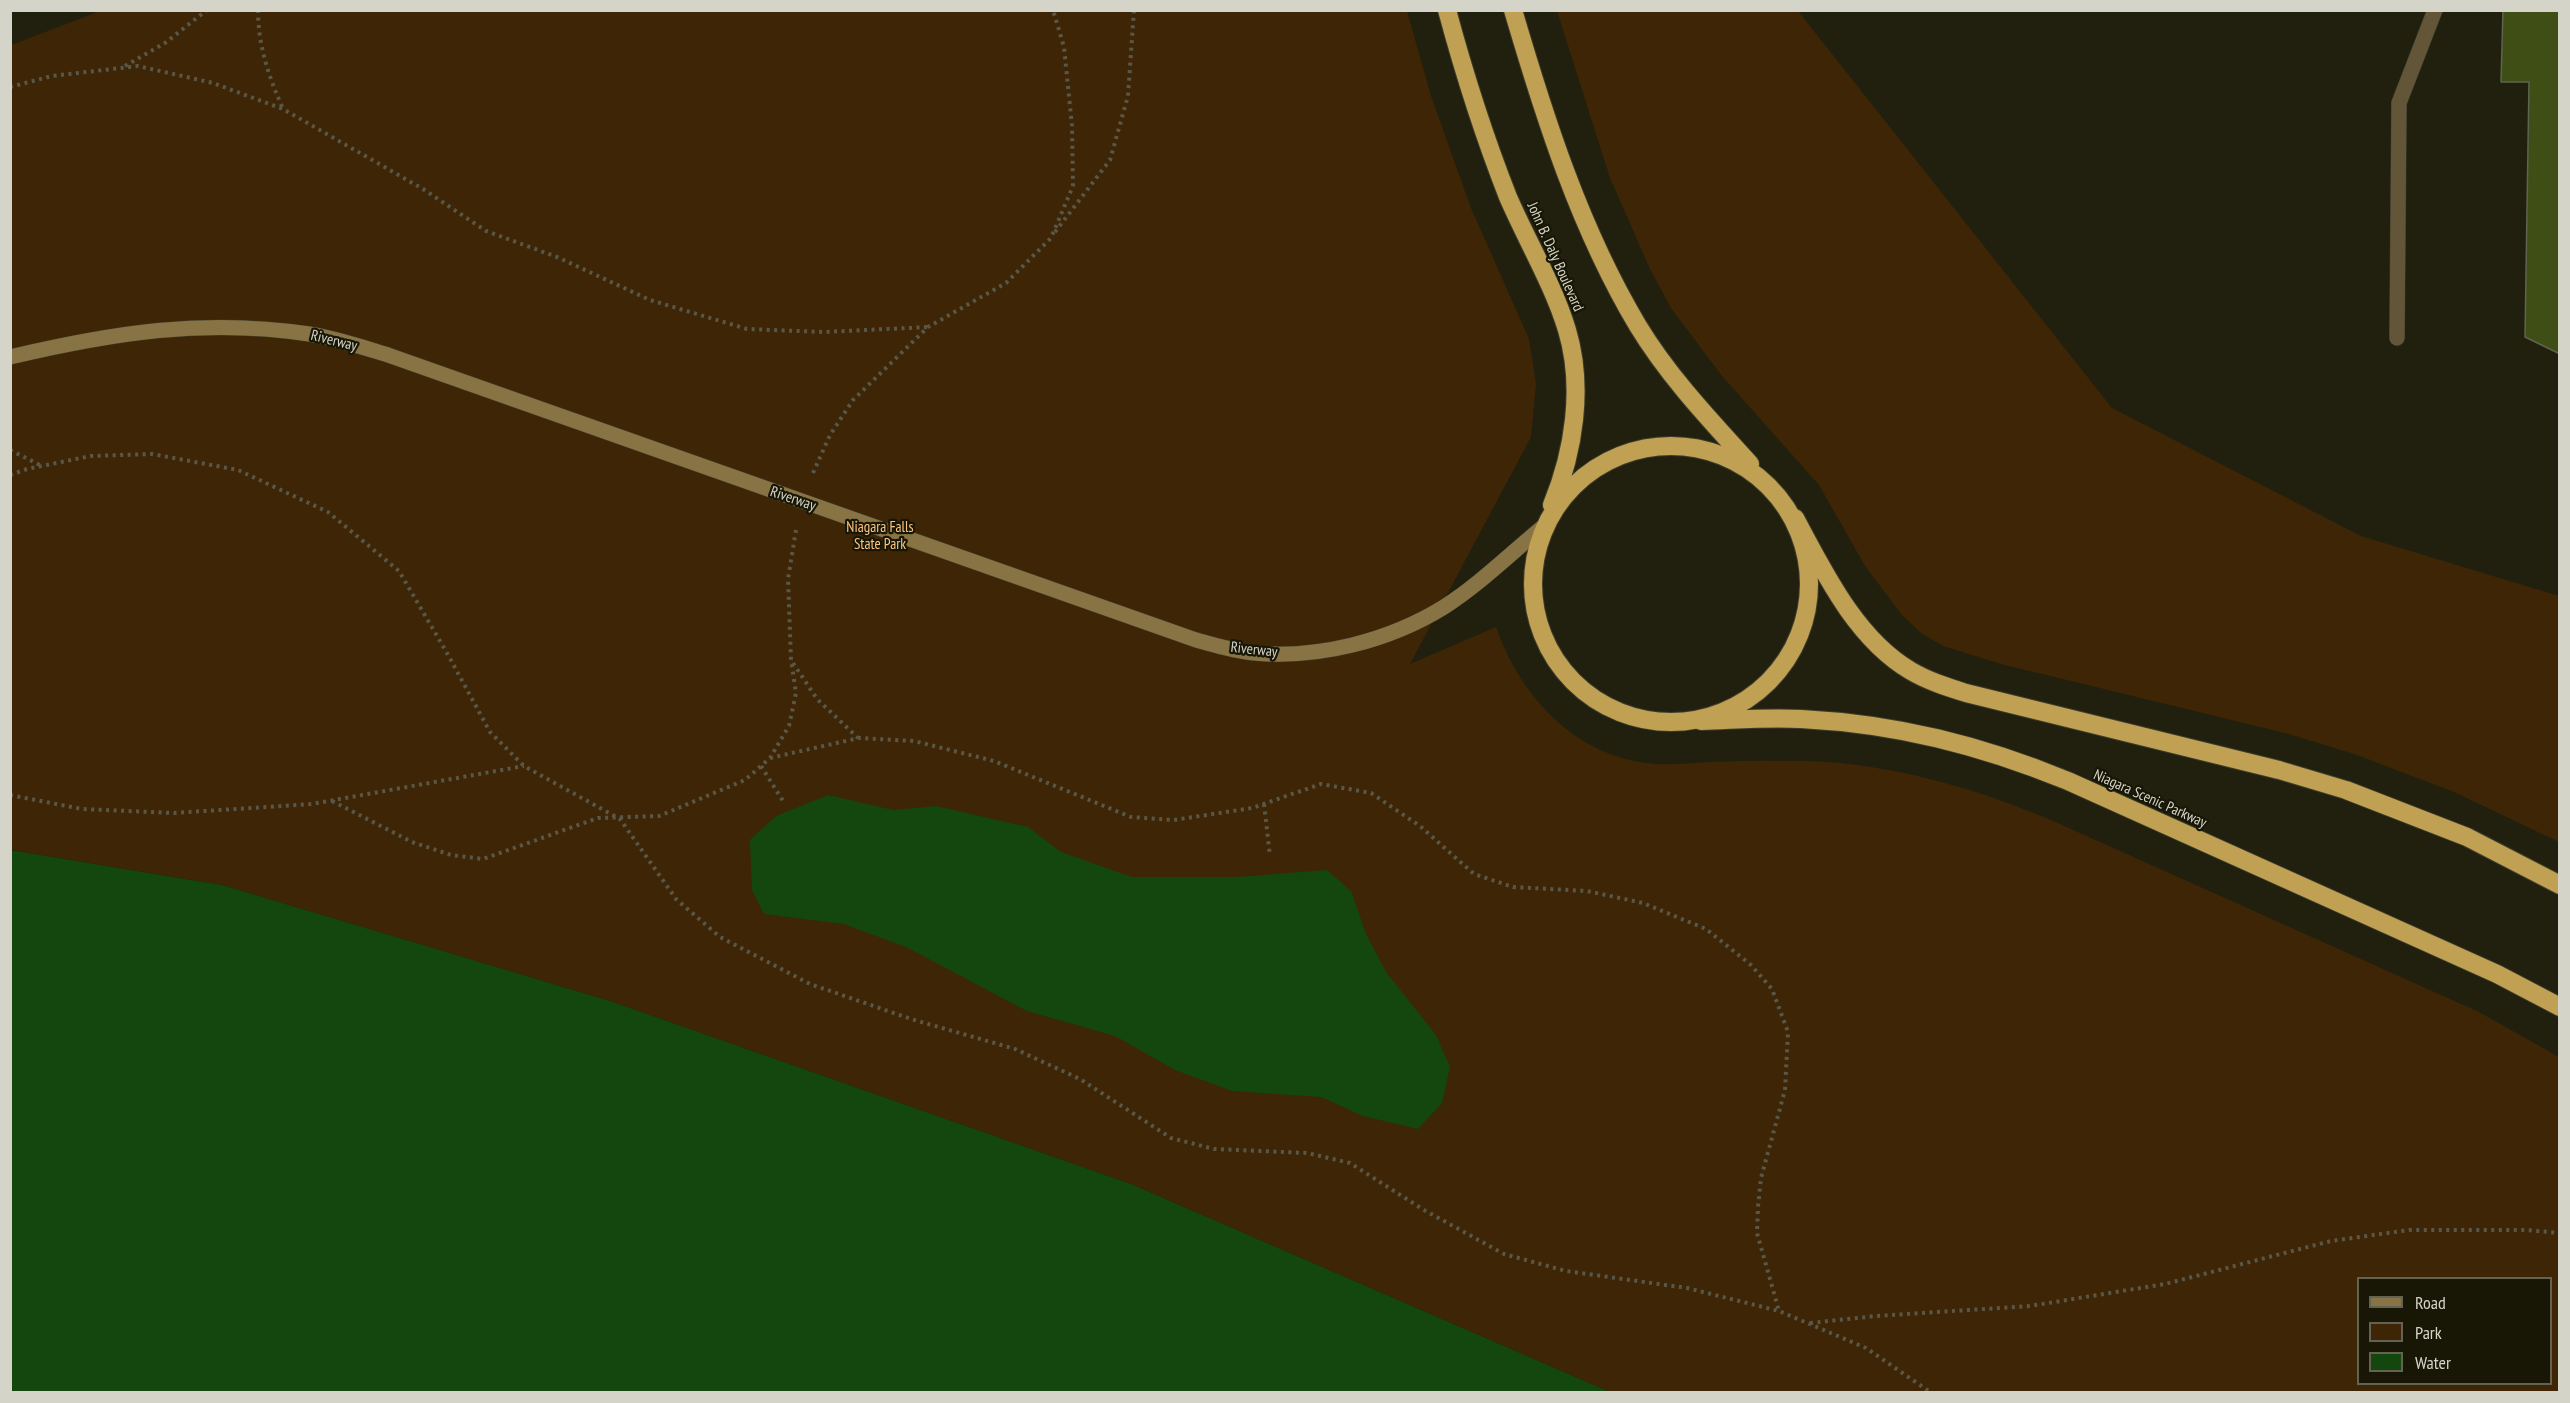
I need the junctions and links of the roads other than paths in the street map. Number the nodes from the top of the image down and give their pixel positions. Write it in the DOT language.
graph roads {
  1 [pos="1447,10"];
  2 [pos="1513,10"];
  3 [pos="2435,10"];
  4 [pos="2397,338"];
  5 [pos="10,357"];
  6 [pos="1761,476"];
  7 [pos="1795,518"];
  8 [pos="1544,524"];
  9 [pos="1701,721"];
  10 [pos="2559,885"];
  11 [pos="2559,1007"];
  1 -- 8 [label="highway, John B. Daly Boulevard"];
  2 -- 6 [label="highway"];
  3 -- 4 [label="lane"];
  5 -- 8 [label="main road, Riverway"];
  6 -- 7 [label="highway"];
  6 -- 8 [label="highway"];
  7 -- 9 [label="highway"];
  7 -- 10 [label="highway"];
  8 -- 9 [label="highway, John B. Daly Boulevard"];
  9 -- 11 [label="highway, Niagara Scenic Parkway"];
}
